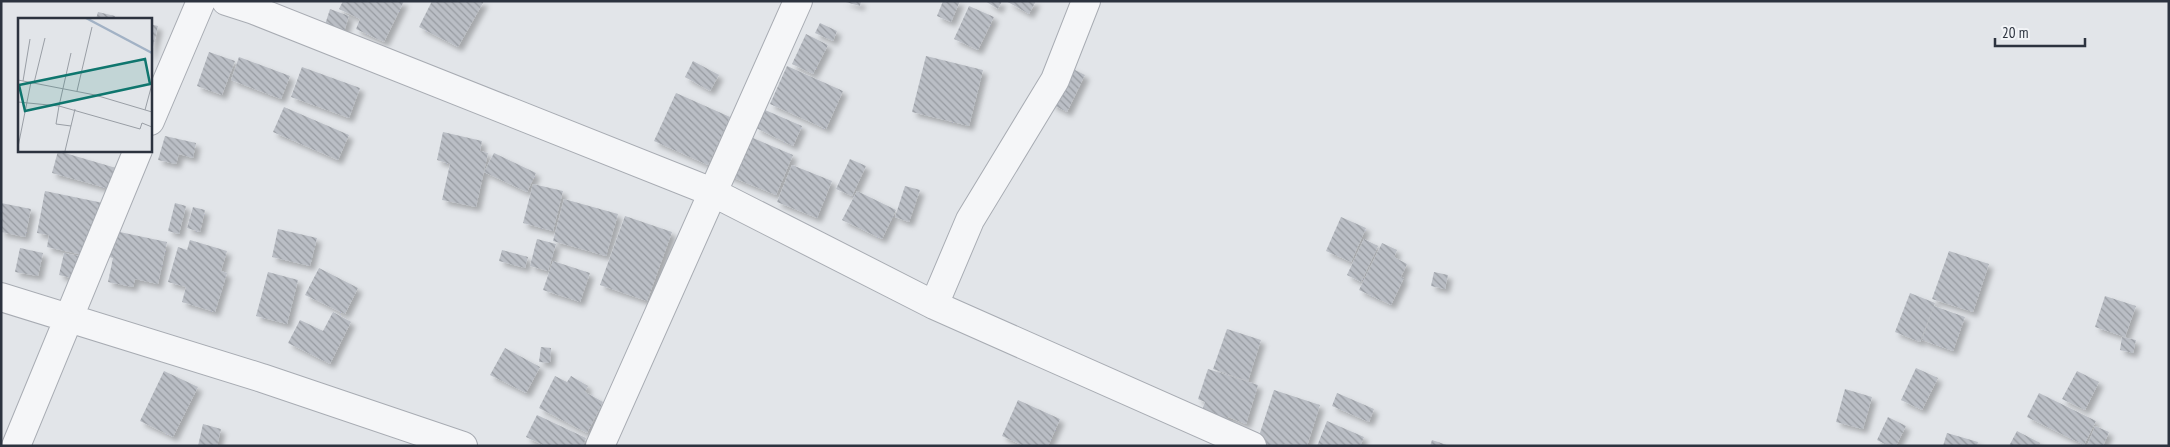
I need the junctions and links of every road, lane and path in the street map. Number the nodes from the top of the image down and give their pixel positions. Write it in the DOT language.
graph roads {
  1 [pos="201,1"];
  2 [pos="226,1"];
  3 [pos="798,1"];
  4 [pos="1086,1"];
  5 [pos="256,5"];
  6 [pos="151,119"];
  7 [pos="138,151"];
  8 [pos="712,192"];
  9 [pos="1,297"];
  10 [pos="934,305"];
  11 [pos="70,320"];
  12 [pos="16,446"];
  13 [pos="463,446"];
  14 [pos="600,446"];
  15 [pos="1252,446"];
  1 -- 6 [label="street"];
  2 -- 5 [label="street"];
  3 -- 8 [label="street"];
  4 -- 10 [label="street"];
  5 -- 8 [label="street"];
  7 -- 11 [label="street"];
  8 -- 10 [label="street"];
  8 -- 14 [label="street"];
  9 -- 11 [label="street"];
  10 -- 15 [label="street"];
  11 -- 12 [label="street"];
  11 -- 13 [label="street"];
}
